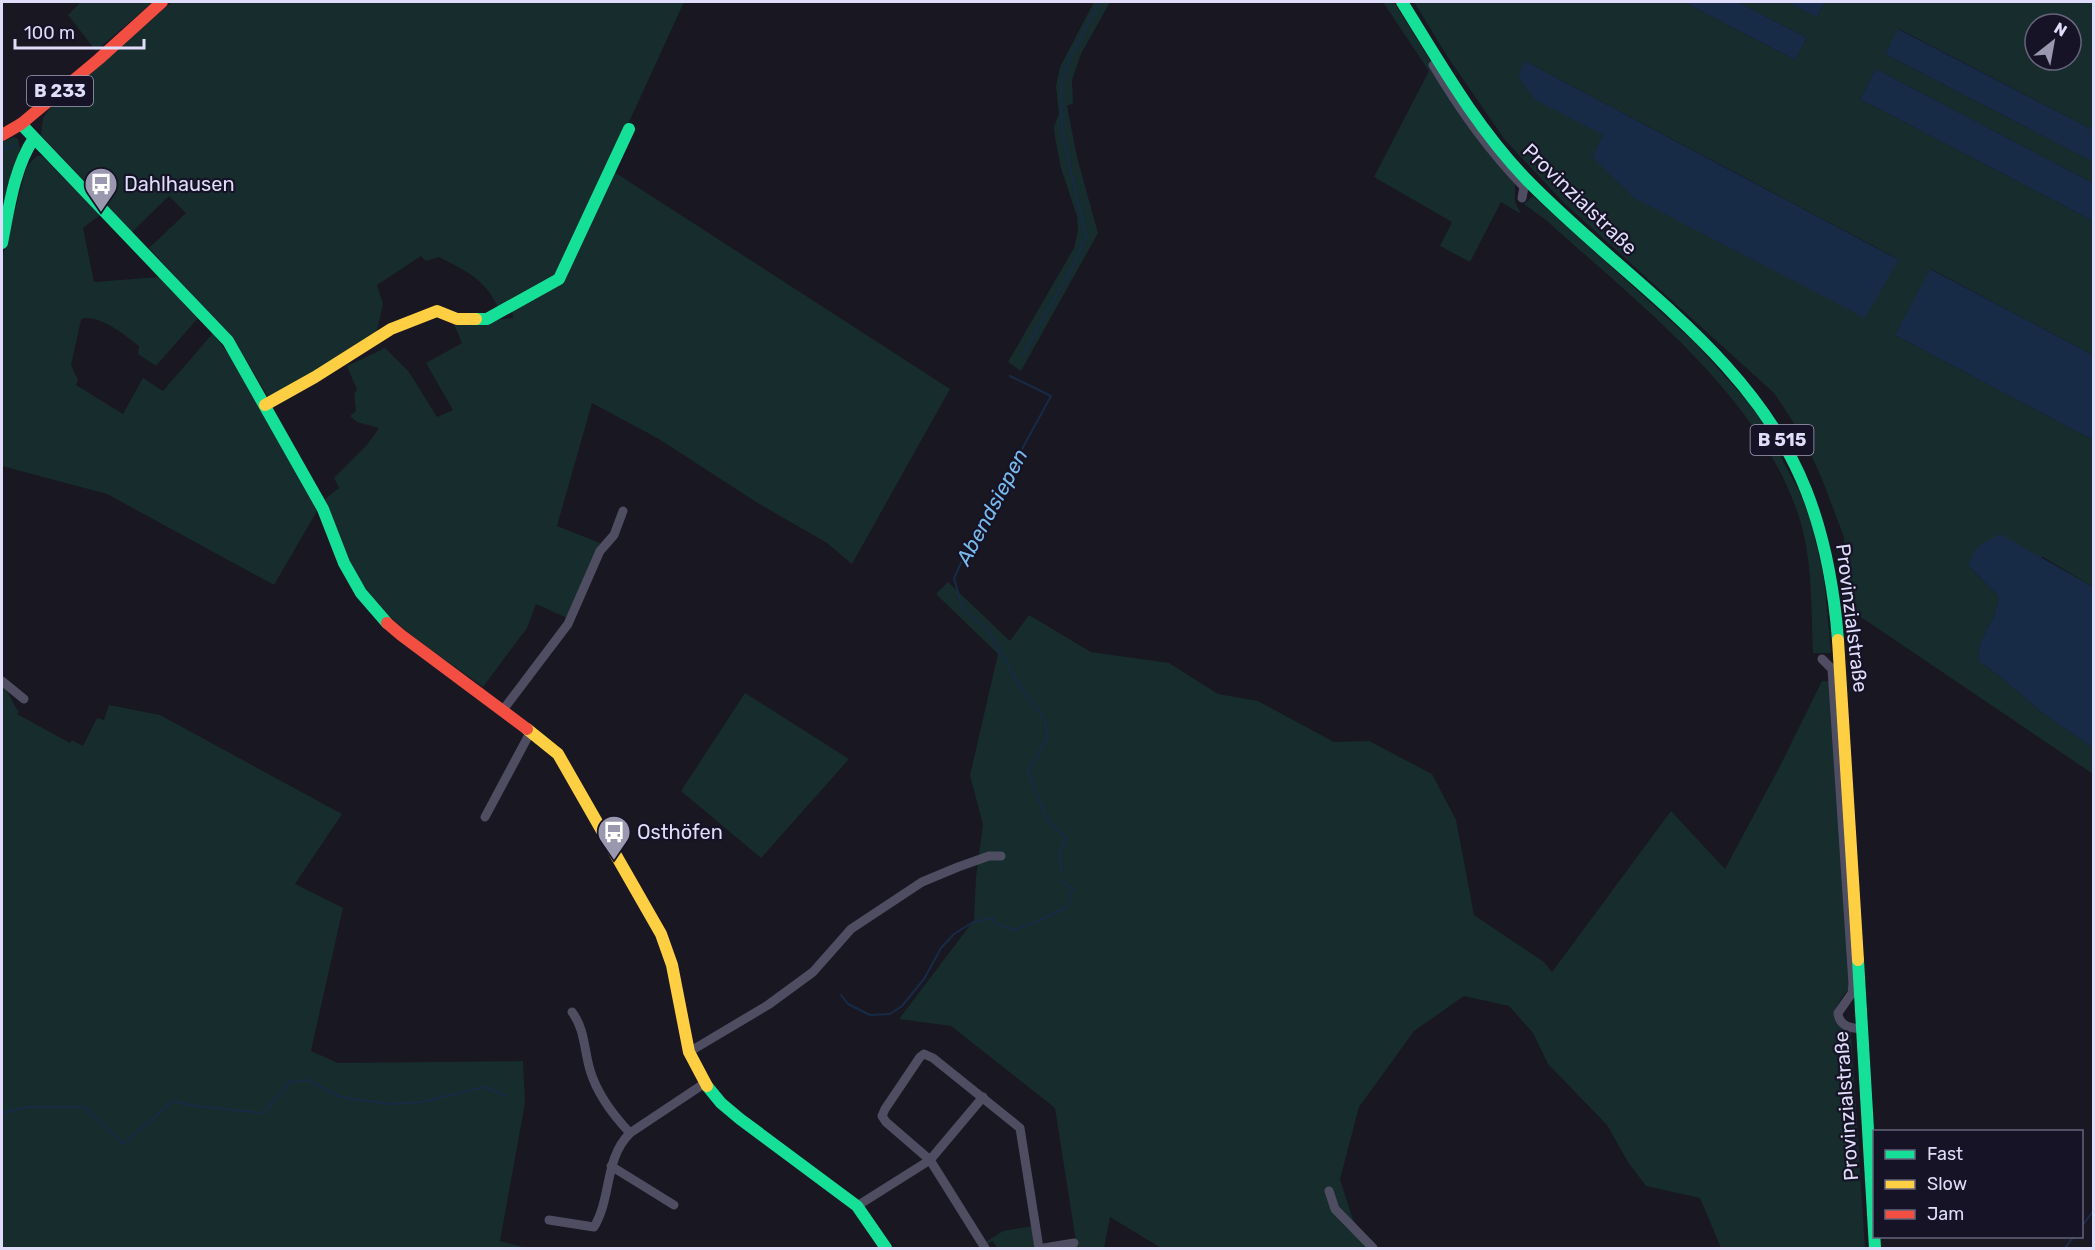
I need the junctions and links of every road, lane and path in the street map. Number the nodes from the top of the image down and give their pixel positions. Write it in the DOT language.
graph roads {
  1 [pos="162,2"];
  2 [pos="1394,2"];
  3 [pos="1402,2"];
  4 [pos="21,124"];
  5 [pos="629,129"];
  6 [pos="2,135"];
  7 [pos="34,138"];
  8 [pos="1522,198"];
  9 [pos="2,243"];
  10 [pos="265,405"];
  11 [pos="623,511"];
  12 [pos="1822,659"];
  13 [pos="2,681"];
  14 [pos="24,699"];
  15 [pos="503,710"];
  16 [pos="531,731"];
  17 [pos="485,817"];
  18 [pos="1001,856"];
  19 [pos="572,1012"];
  20 [pos="1857,1029"];
  21 [pos="689,1052"];
  22 [pos="705,1083"];
  23 [pos="982,1097"];
  24 [pos="630,1133"];
  25 [pos="930,1160"];
  26 [pos="611,1166"];
  27 [pos="1329,1191"];
  28 [pos="674,1205"];
  29 [pos="857,1206"];
  30 [pos="549,1220"];
  31 [pos="1873,1224"];
  32 [pos="1074,1244"];
  33 [pos="885,1248"];
  34 [pos="985,1248"];
  35 [pos="1039,1248"];
  36 [pos="1044,1248"];
  37 [pos="1373,1248"];
  1 -- 4 [label="street, B 233"];
  2 -- 8 [label="street, Provinzialstraße"];
  3 -- 20 [label="street, Provinzialstraße / B 515"];
  4 -- 6 [label="street, B 233"];
  4 -- 7 [label="street"];
  5 -- 10 [label="street"];
  7 -- 9 [label="street"];
  7 -- 10 [label="street"];
  10 -- 15 [label="street"];
  11 -- 15 [label="street"];
  12 -- 20 [label="street, Provinzialstraße"];
  13 -- 14 [label="street"];
  15 -- 16 [label="street"];
  16 -- 17 [label="street"];
  16 -- 21 [label="street"];
  18 -- 21 [label="street"];
  19 -- 24 [label="street"];
  20 -- 31 [label="street, Provinzialstraße / B 515"];
  21 -- 22 [label="street"];
  22 -- 24 [label="street"];
  22 -- 29 [label="street"];
  23 -- 25 [label="street"];
  23 -- 25 [label="street"];
  23 -- 35 [label="street"];
  24 -- 26 [label="street"];
  25 -- 29 [label="street"];
  25 -- 34 [label="street"];
  26 -- 28 [label="street"];
  26 -- 30 [label="street"];
  27 -- 37 [label="street"];
  29 -- 33 [label="street"];
  32 -- 36 [label="street"];
}
